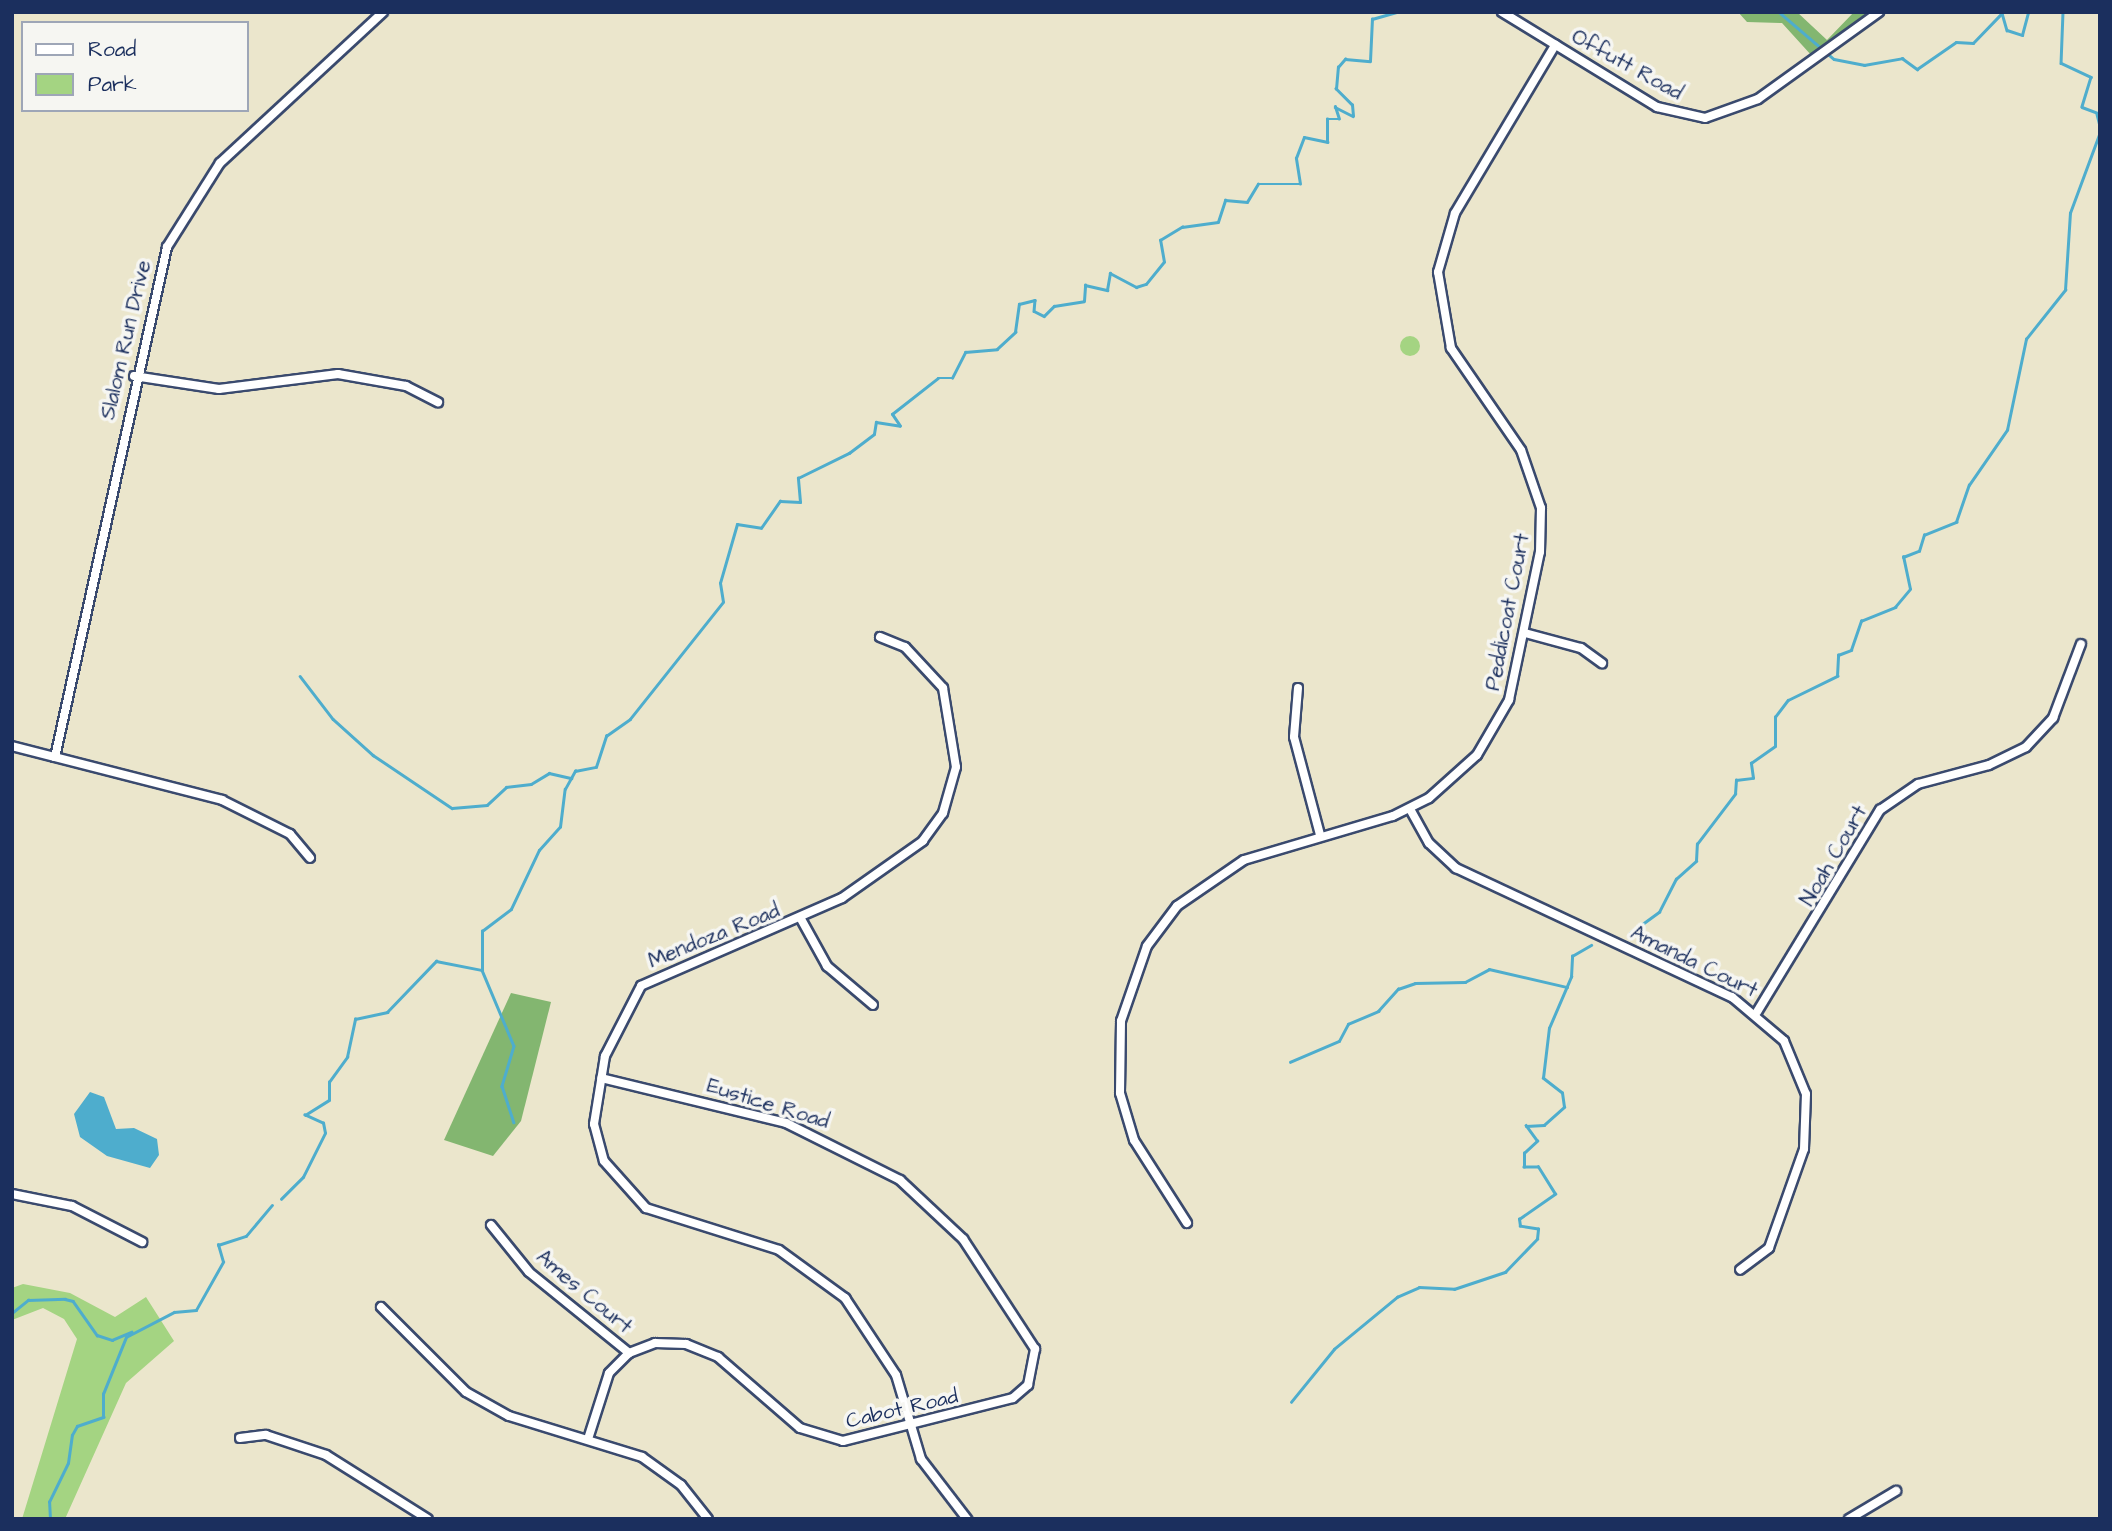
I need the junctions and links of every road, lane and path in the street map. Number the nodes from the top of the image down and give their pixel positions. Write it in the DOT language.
graph roads {
  1 [pos="383,12"];
  2 [pos="1502,12"];
  3 [pos="1879,12"];
  4 [pos="1555,45"];
  5 [pos="134,376"];
  6 [pos="438,402"];
  7 [pos="1525,633"];
  8 [pos="880,637"];
  9 [pos="2081,645"];
  10 [pos="1602,663"];
  11 [pos="1298,688"];
  12 [pos="12,747"];
  13 [pos="55,757"];
  14 [pos="1410,809"];
  15 [pos="1320,835"];
  16 [pos="310,858"];
  17 [pos="800,919"];
  18 [pos="873,1004"];
  19 [pos="1757,1012"];
  20 [pos="601,1078"];
  21 [pos="12,1194"];
  22 [pos="1187,1223"];
  23 [pos="491,1225"];
  24 [pos="142,1242"];
  25 [pos="1741,1270"];
  26 [pos="997,1285"];
  27 [pos="381,1307"];
  28 [pos="629,1353"];
  29 [pos="912,1426"];
  30 [pos="240,1438"];
  31 [pos="589,1439"];
  32 [pos="1896,1491"];
  33 [pos="423,1517"];
  34 [pos="708,1519"];
  35 [pos="967,1519"];
  36 [pos="1849,1519"];
  1 -- 5 [label="street, Slalom Run Drive"];
  2 -- 4 [label="street, Offutt Road"];
  3 -- 4 [label="street, Offutt Road"];
  4 -- 7 [label="street, Peddicoat Court"];
  5 -- 6 [label="street"];
  5 -- 13 [label="street, Slalom Run Drive"];
  7 -- 10 [label="street"];
  7 -- 14 [label="street, Peddicoat Court"];
  8 -- 17 [label="street, Mendoza Road"];
  9 -- 19 [label="street, Noah Court"];
  11 -- 15 [label="street"];
  12 -- 13 [label="street"];
  13 -- 16 [label="street"];
  14 -- 15 [label="street, Peddicoat Court"];
  14 -- 19 [label="street, Amanda Court"];
  15 -- 22 [label="street, Peddicoat Court"];
  17 -- 18 [label="street"];
  17 -- 20 [label="street, Mendoza Road"];
  19 -- 25 [label="street, Amanda Court"];
  20 -- 26 [label="street, Eustice Road"];
  20 -- 29 [label="street, Mendoza Road"];
  21 -- 24 [label="street"];
  23 -- 28 [label="street, Ames Court"];
  26 -- 29 [label="street, Cabot Road"];
  27 -- 31 [label="street"];
  28 -- 29 [label="street, Cabot Road"];
  28 -- 31 [label="street"];
  29 -- 35 [label="street, Mendoza Road"];
  30 -- 33 [label="street"];
  31 -- 34 [label="street"];
  32 -- 36 [label="street"];
}
